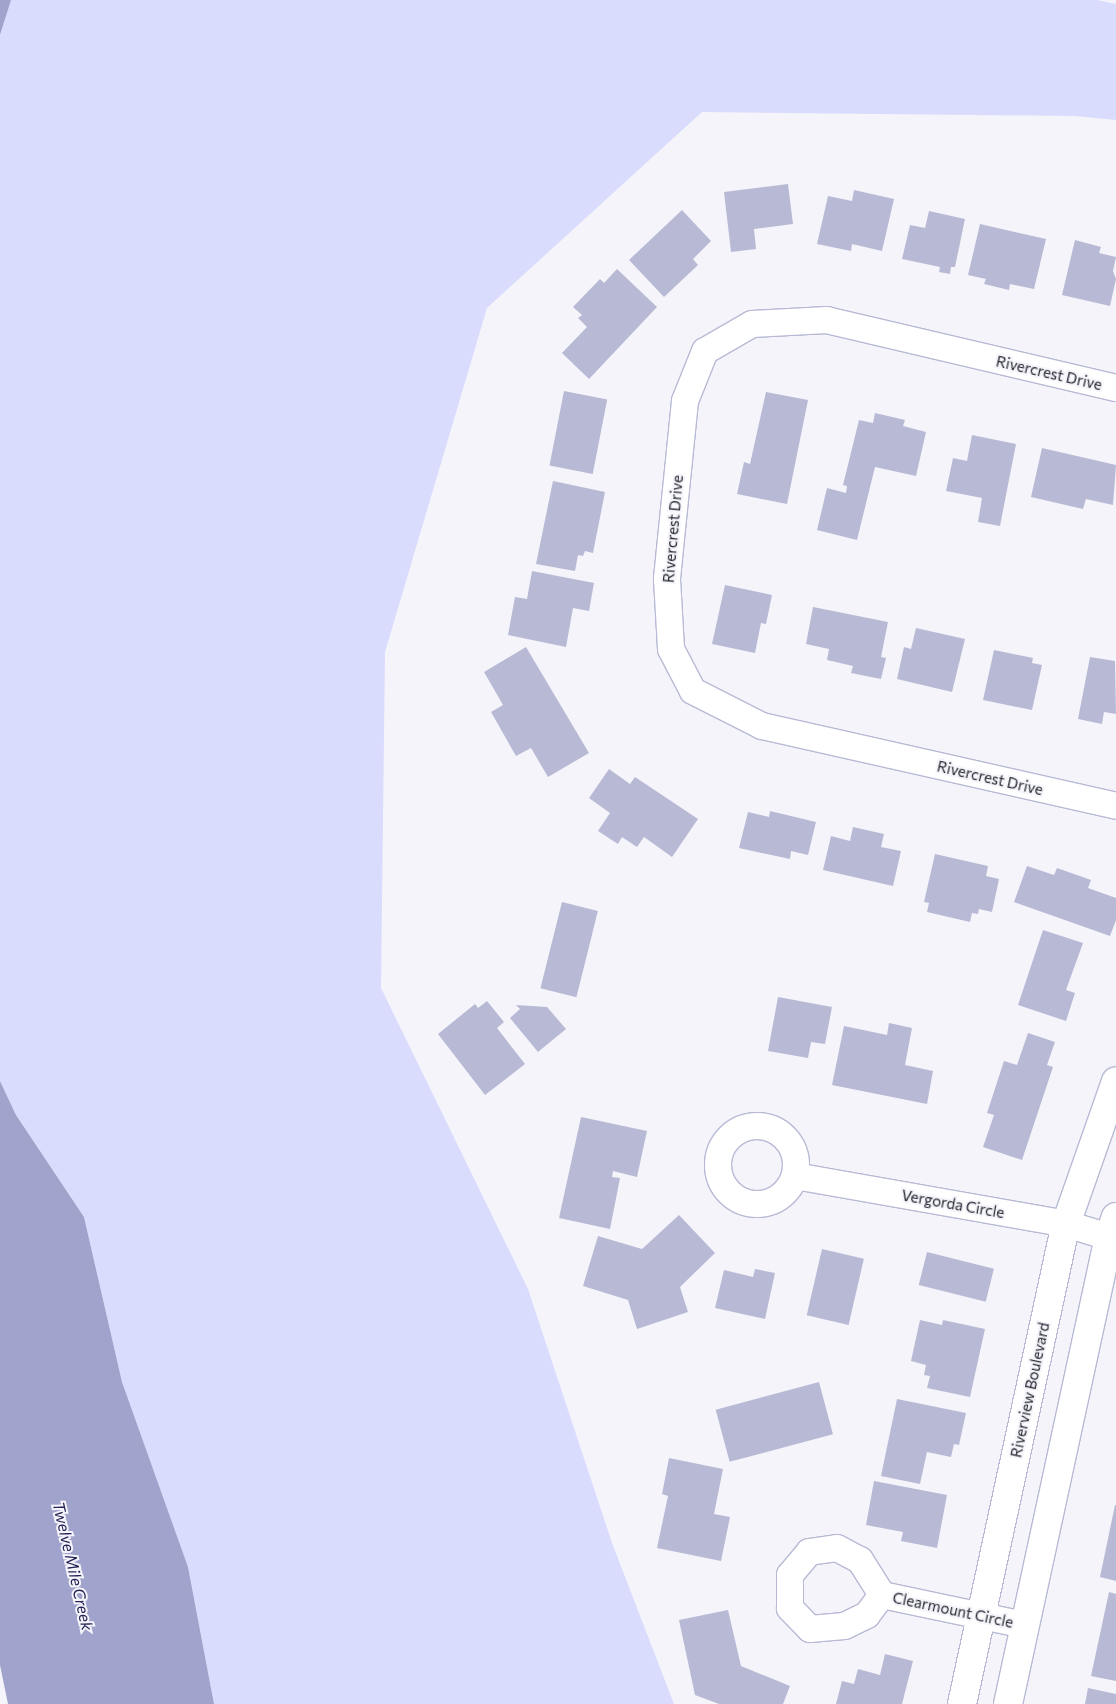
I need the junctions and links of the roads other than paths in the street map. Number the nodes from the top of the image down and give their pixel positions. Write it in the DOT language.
graph roads {
  1 [pos="1116,388"];
  2 [pos="1116,806"];
  3 [pos="1116,1081"];
  4 [pos="795,1176"];
  5 [pos="1066,1224"];
  6 [pos="1112,1227"];
  7 [pos="882,1595"];
  8 [pos="982,1615"];
  9 [pos="1024,1625"];
  10 [pos="962,1704"];
  11 [pos="1008,1704"];
  1 -- 2 [label="street, Rivercrest Drive"];
  3 -- 5 [label="street, Riverview Boulevard"];
  4 -- 5 [label="street, Vergorda Circle"];
  5 -- 6 [label="street, Vergorda Circle"];
  5 -- 8 [label="street, Riverview Boulevard"];
  6 -- 9 [label="street"];
  7 -- 8 [label="street, Clearmount Circle"];
  8 -- 9 [label="street, Clearmount Circle"];
  8 -- 10 [label="street, Riverview Boulevard"];
  9 -- 11 [label="street"];
}
